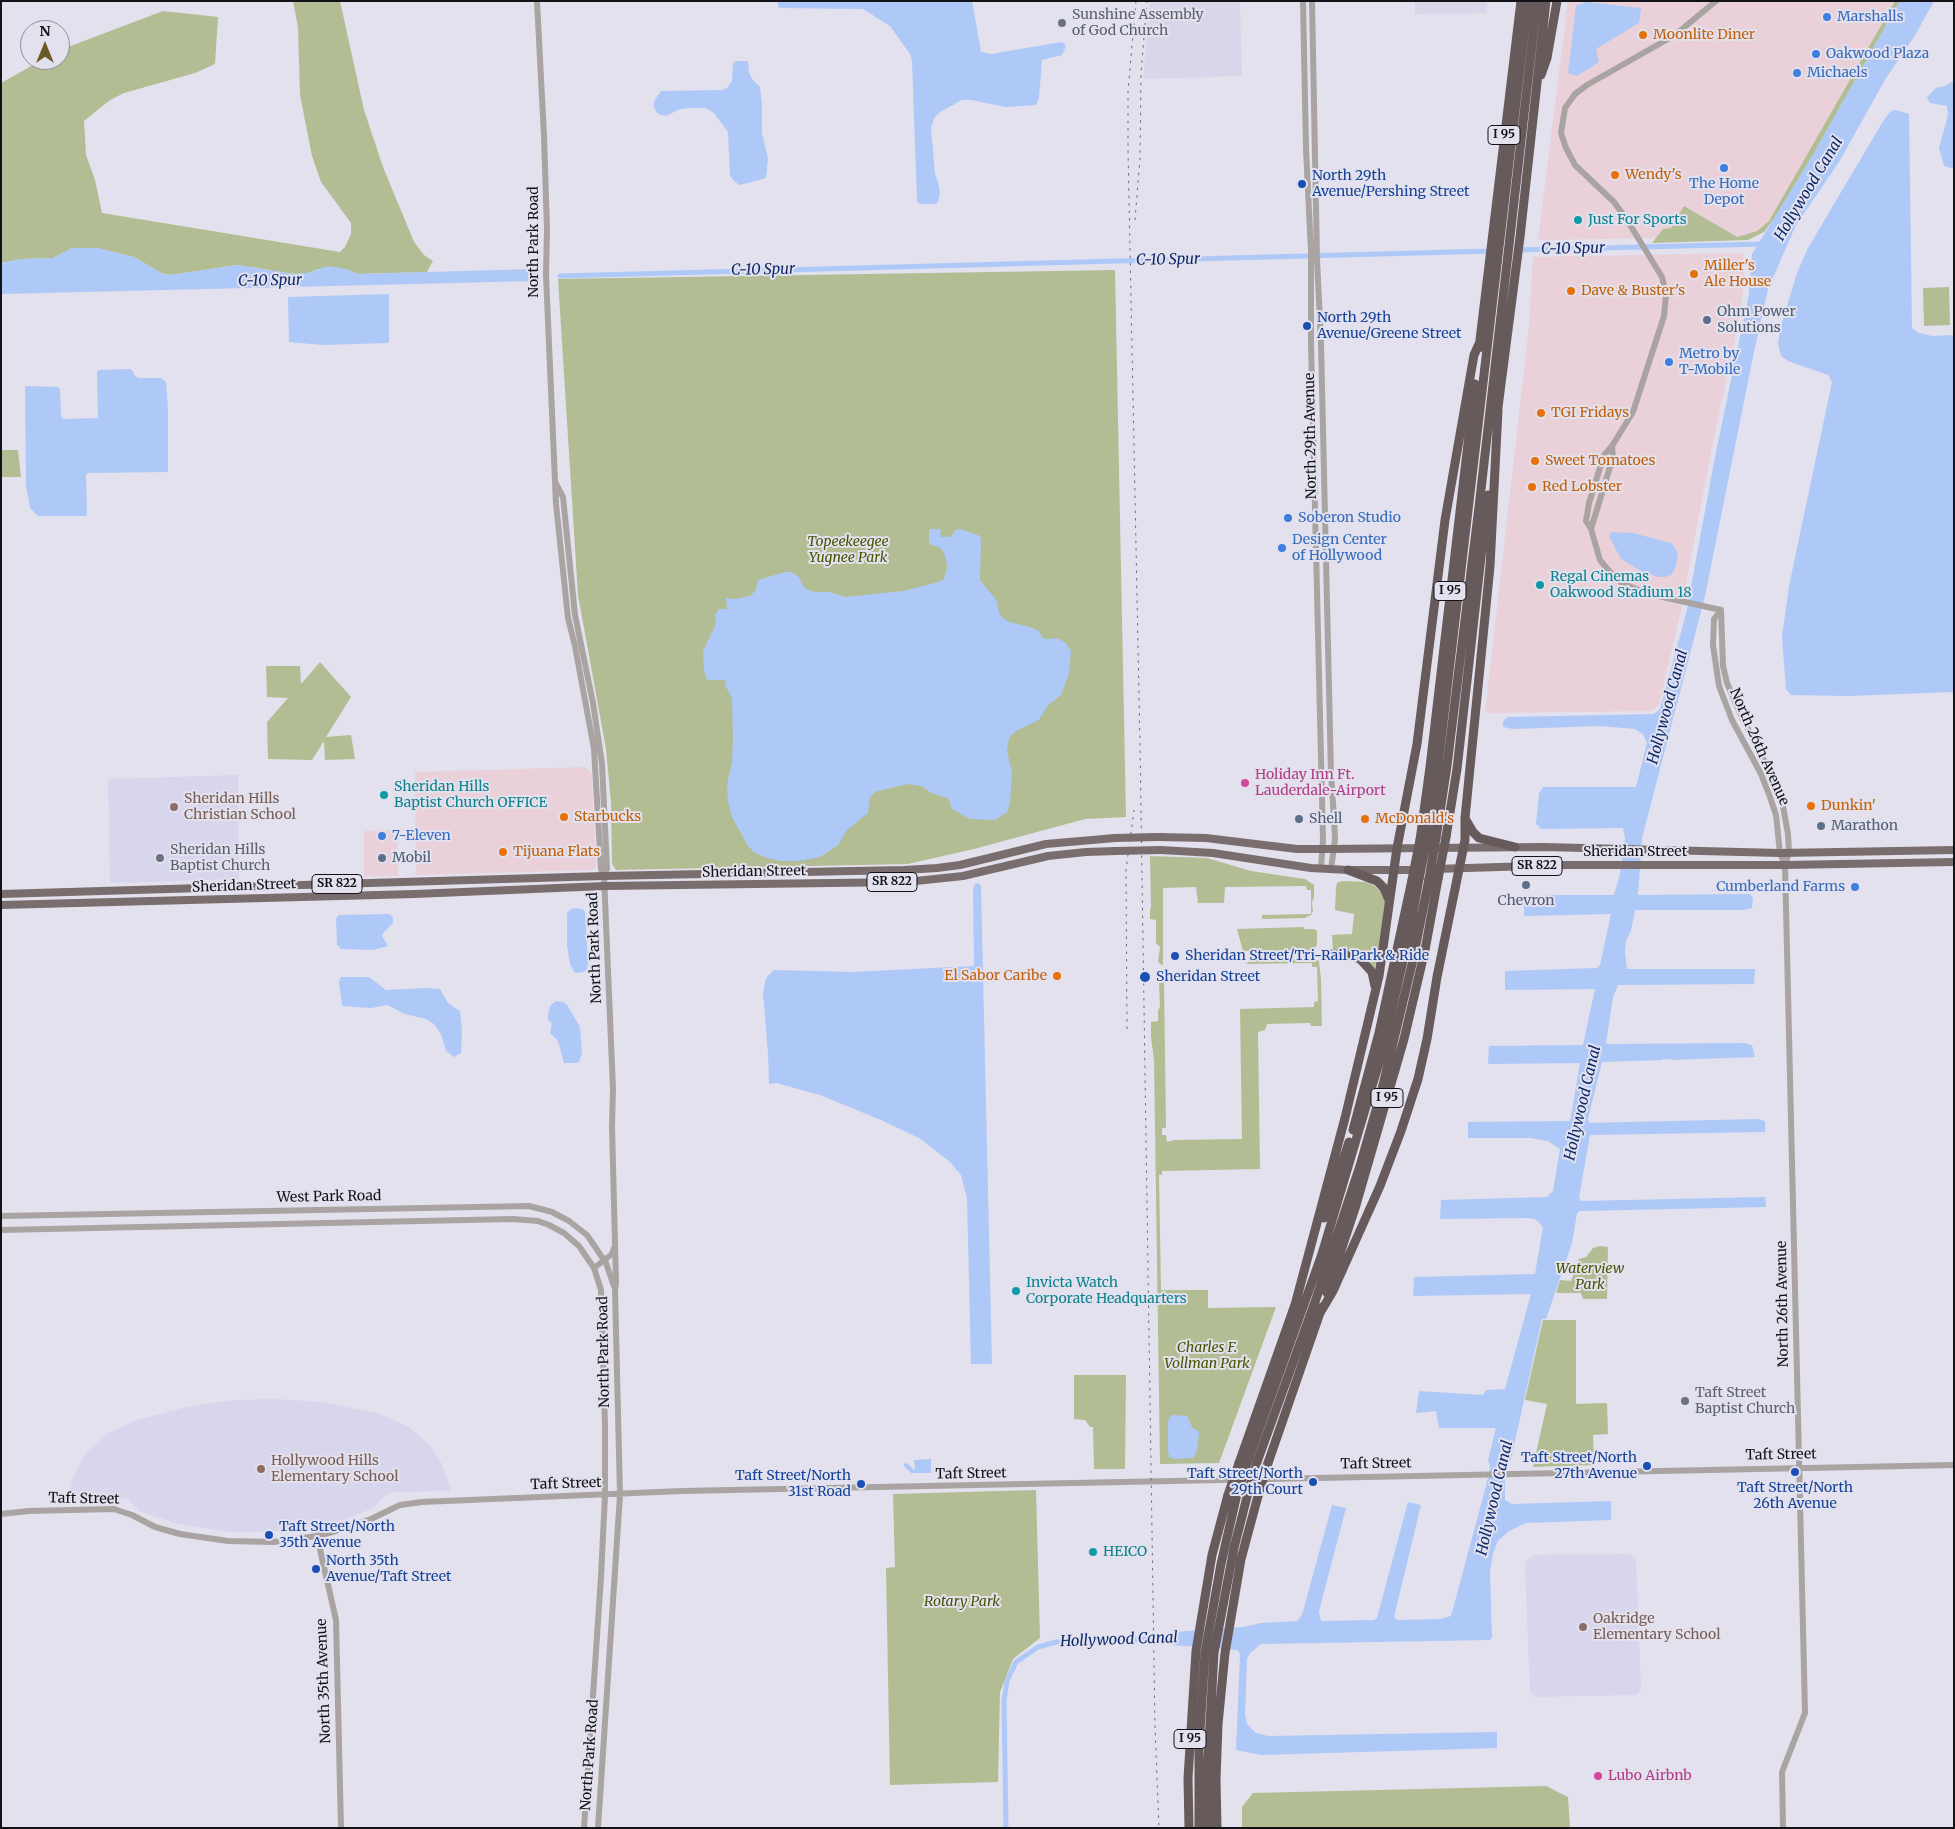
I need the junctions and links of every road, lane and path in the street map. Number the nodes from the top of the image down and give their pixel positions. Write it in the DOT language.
graph roads {
  1 [pos="537,1"];
  2 [pos="1303,1"];
  3 [pos="1312,1"];
  4 [pos="1515,1"];
  5 [pos="1521,1"];
  6 [pos="1528,1"];
  7 [pos="1538,1"];
  8 [pos="1546,1"];
  9 [pos="1557,1"];
  10 [pos="1716,1"];
  11 [pos="1517,32"];
  12 [pos="1536,87"];
  13 [pos="1496,238"];
  14 [pos="1515,238"];
  15 [pos="1314,255"];
  16 [pos="1493,263"];
  17 [pos="1512,263"];
  18 [pos="1480,342"];
  19 [pos="1498,410"];
  20 [pos="1722,610"];
  21 [pos="1465,818"];
  22 [pos="1427,839"];
  23 [pos="1464,847"];
  24 [pos="1515,847"];
  25 [pos="1396,848"];
  26 [pos="1334,849"];
  27 [pos="1322,850"];
  28 [pos="1939,850"];
  29 [pos="1954,851"];
  30 [pos="1780,854"];
  31 [pos="1789,854"];
  32 [pos="1914,862"];
  33 [pos="1939,862"];
  34 [pos="1954,862"];
  35 [pos="1785,865"];
  36 [pos="1321,868"];
  37 [pos="1331,869"];
  38 [pos="1460,869"];
  39 [pos="1348,870"];
  40 [pos="1394,870"];
  41 [pos="604,876"];
  42 [pos="1424,879"];
  43 [pos="410,882"];
  44 [pos="264,886"];
  45 [pos="604,886"];
  46 [pos="1,894"];
  47 [pos="398,894"];
  48 [pos="264,898"];
  49 [pos="1389,900"];
  50 [pos="1,905"];
  51 [pos="1327,954"];
  52 [pos="1375,988"];
  53 [pos="1,1216"];
  54 [pos="1,1230"];
  55 [pos="614,1247"];
  56 [pos="604,1260"];
  57 [pos="594,1268"];
  58 [pos="601,1290"];
  59 [pos="614,1290"];
  60 [pos="1295,1305"];
  61 [pos="1320,1313"];
  62 [pos="1243,1463"];
  63 [pos="1954,1465"];
  64 [pos="1800,1467"];
  65 [pos="1233,1494"];
  66 [pos="1253,1494"];
  67 [pos="605,1495"];
  68 [pos="620,1495"];
  69 [pos="1,1514"];
  70 [pos="317,1536"];
  71 [pos="1215,1623"];
  72 [pos="1205,1652"];
  73 [pos="341,1828"];
  74 [pos="584,1828"];
  75 [pos="598,1828"];
  76 [pos="1190,1828"];
  77 [pos="1199,1828"];
  78 [pos="1208,1828"];
  79 [pos="1217,1828"];
  80 [pos="1784,1828"];
  1 -- 41 [label="street, North Park Road"];
  2 -- 15 [label="street, North 29th Avenue"];
  3 -- 15 [label="street, North 29th Avenue"];
  4 -- 11 [label="highway"];
  5 -- 11 [label="highway, I 95"];
  6 -- 13 [label="highway"];
  7 -- 14 [label="highway"];
  8 -- 12 [label="highway, I 95"];
  9 -- 12 [label="highway"];
  10 -- 20 [label="street"];
  11 -- 13 [label="highway, I 95"];
  12 -- 14 [label="highway, I 95"];
  13 -- 16 [label="highway, I 95"];
  14 -- 17 [label="highway, I 95"];
  15 -- 26 [label="street, North 29th Avenue"];
  15 -- 27 [label="street, North 29th Avenue"];
  16 -- 18 [label="highway, I 95"];
  16 -- 22 [label="highway"];
  17 -- 19 [label="highway, I 95"];
  17 -- 22 [label="highway"];
  18 -- 22 [label="highway, I 95"];
  18 -- 25 [label="highway"];
  19 -- 21 [label="highway"];
  19 -- 42 [label="highway, I 95, bridge"];
  20 -- 30 [label="street, North 26th Avenue"];
  20 -- 31 [label="street, North 26th Avenue"];
  21 -- 23 [label="highway"];
  21 -- 24 [label="highway"];
  22 -- 42 [label="highway, I 95, bridge"];
  22 -- 42 [label="highway, bridge"];
  23 -- 24 [label="main road, Sheridan Street / SR 822"];
  23 -- 25 [label="main road, Sheridan Street / SR 822"];
  23 -- 38 [label="highway"];
  24 -- 30 [label="main road, Sheridan Street / SR 822"];
  25 -- 26 [label="main road, Sheridan Street / SR 822"];
  25 -- 40 [label="highway"];
  26 -- 27 [label="main road, Sheridan Street / SR 822"];
  26 -- 37 [label="street, North 29th Avenue"];
  27 -- 36 [label="street, North 29th Avenue"];
  27 -- 41 [label="main road, Sheridan Street / SR 822, bridge"];
  28 -- 29 [label="main road, Sheridan Street / SR 822"];
  28 -- 31 [label="main road, Sheridan Street / SR 822"];
  28 -- 32 [label="main road"];
  29 -- 33 [label="main road"];
  30 -- 31 [label="main road, Sheridan Street / SR 822"];
  30 -- 35 [label="street, North 26th Avenue"];
  31 -- 35 [label="street, North 26th Avenue"];
  32 -- 33 [label="main road, Sheridan Street / SR 822"];
  32 -- 35 [label="main road, Sheridan Street / SR 822"];
  33 -- 34 [label="main road, Sheridan Street / SR 822"];
  35 -- 38 [label="main road, Sheridan Street / SR 822"];
  35 -- 64 [label="street, North 26th Avenue"];
  36 -- 37 [label="main road, Sheridan Street / SR 822"];
  36 -- 45 [label="main road, Sheridan Street / SR 822, bridge"];
  37 -- 39 [label="main road, Sheridan Street / SR 822"];
  38 -- 40 [label="main road, Sheridan Street / SR 822"];
  38 -- 61 [label="highway"];
  39 -- 40 [label="main road, Sheridan Street / SR 822"];
  39 -- 49 [label="highway"];
  40 -- 49 [label="highway"];
  41 -- 43 [label="main road, Sheridan Street / SR 822"];
  41 -- 45 [label="street, North Park Road"];
  42 -- 60 [label="highway, I 95"];
  42 -- 61 [label="highway, I 95"];
  42 -- 62 [label="highway"];
  42 -- 66 [label="highway, bridge"];
  43 -- 44 [label="main road, Sheridan Street / SR 822"];
  43 -- 47 [label="main road"];
  44 -- 46 [label="main road, Sheridan Street / SR 822"];
  44 -- 48 [label="main road"];
  45 -- 47 [label="main road, Sheridan Street / SR 822"];
  45 -- 55 [label="street, North Park Road"];
  47 -- 48 [label="main road, Sheridan Street / SR 822"];
  48 -- 50 [label="main road, Sheridan Street / SR 822"];
  49 -- 52 [label="highway"];
  51 -- 52 [label="highway"];
  52 -- 60 [label="highway"];
  53 -- 56 [label="street, West Park Road"];
  54 -- 57 [label="street, West Park Road"];
  55 -- 56 [label="street"];
  55 -- 59 [label="street, North Park Road"];
  56 -- 57 [label="street"];
  56 -- 59 [label="street, West Park Road"];
  57 -- 58 [label="street, West Park Road"];
  58 -- 67 [label="street, North Park Road"];
  59 -- 68 [label="street, North Park Road"];
  60 -- 62 [label="highway, I 95"];
  61 -- 66 [label="highway, I 95, bridge"];
  62 -- 65 [label="highway, I 95, bridge"];
  63 -- 64 [label="street, Taft Street"];
  64 -- 68 [label="street, Taft Street"];
  64 -- 80 [label="street, North 26th Avenue"];
  65 -- 71 [label="highway"];
  65 -- 72 [label="highway, I 95"];
  66 -- 71 [label="highway"];
  66 -- 79 [label="highway, I 95"];
  67 -- 68 [label="street, Taft Street"];
  67 -- 70 [label="street, Taft Street"];
  67 -- 74 [label="street, North Park Road"];
  68 -- 75 [label="street, North Park Road"];
  69 -- 70 [label="street, Taft Street"];
  70 -- 73 [label="street, North 35th Avenue"];
  71 -- 72 [label="highway"];
  72 -- 76 [label="highway, I 95"];
  72 -- 77 [label="highway"];
  72 -- 78 [label="highway"];
}
